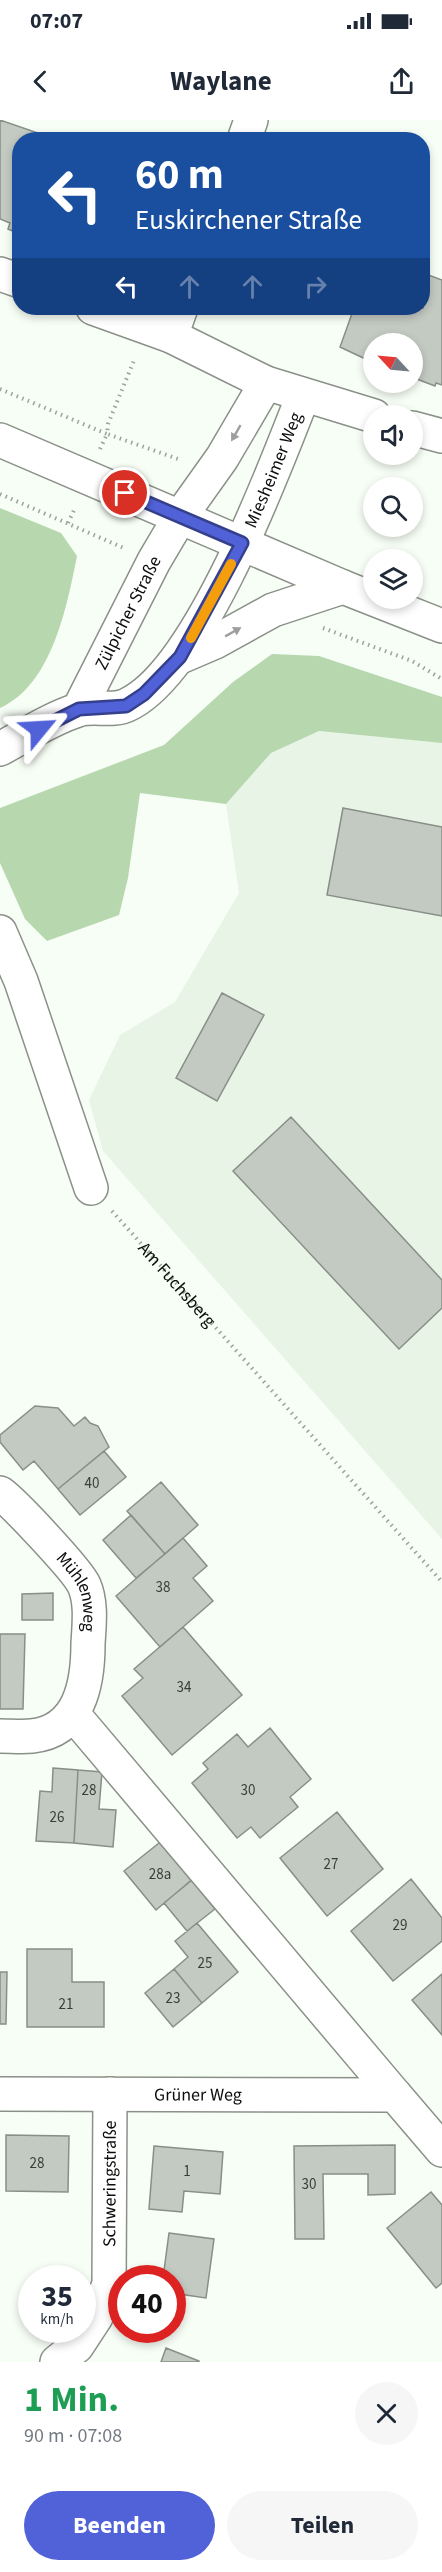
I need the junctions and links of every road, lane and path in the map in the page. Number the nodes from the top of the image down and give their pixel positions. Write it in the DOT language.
graph roads {
  1 [pos="128,315"];
  2 [pos="167,323"];
  3 [pos="266,383"];
  4 [pos="0,388"];
  5 [pos="303,396"];
  6 [pos="363,413"];
  7 [pos="423,431"];
  8 [pos="442,436"];
  9 [pos="0,440"];
  10 [pos="0,494"];
  11 [pos="180,517"];
  12 [pos="68,523"];
  13 [pos="242,543"];
  14 [pos="343,587"];
  15 [pos="273,610"];
  16 [pos="442,626"];
  17 [pos="180,657"];
  18 [pos="442,679"];
  19 [pos="79,709"];
  20 [pos="0,749"];
  21 [pos="0,932"];
  22 [pos="91,1188"];
  23 [pos="0,1493"];
  24 [pos="442,1582"];
  25 [pos="73,1714"];
  26 [pos="0,1736"];
  27 [pos="0,2094"];
  28 [pos="110,2094"];
  29 [pos="395,2095"];
  30 [pos="442,2150"];
  31 [pos="57,2362"];
  1 -- 2 [label="street, Miesheimer Weg"];
  2 -- 3 [label="street, Miesheimer Weg"];
  2 -- 4 [label="path"];
  3 -- 5 [label="street, Miesheimer Weg"];
  3 -- 11 [label="street, one-way"];
  5 -- 6 [label="street, Miesheimer Weg"];
  5 -- 13 [label="street, Miesheimer Weg"];
  7 -- 8 [label="street"];
  9 -- 11 [label="street"];
  10 -- 12 [label="path"];
  11 -- 13 [label="street"];
  11 -- 19 [label="street, Zülpicher Straße"];
  13 -- 14 [label="street"];
  13 -- 17 [label="street"];
  14 -- 15 [label="street"];
  14 -- 16 [label="street"];
  17 -- 15 [label="street, one-way"];
  15 -- 18 [label="path"];
  17 -- 19 [label="street"];
  19 -- 20 [label="street"];
  21 -- 22 [label="street"];
  22 -- 24 [label="path, Am Fuchsberg"];
  23 -- 25 [label="street, Mühlenweg"];
  25 -- 26 [label="street, Mühlenweg"];
  25 -- 29 [label="street"];
  27 -- 28 [label="street, Grüner Weg"];
  28 -- 29 [label="street, Grüner Weg"];
  28 -- 31 [label="street, Schweringstraße"];
  29 -- 30 [label="street"];
}
